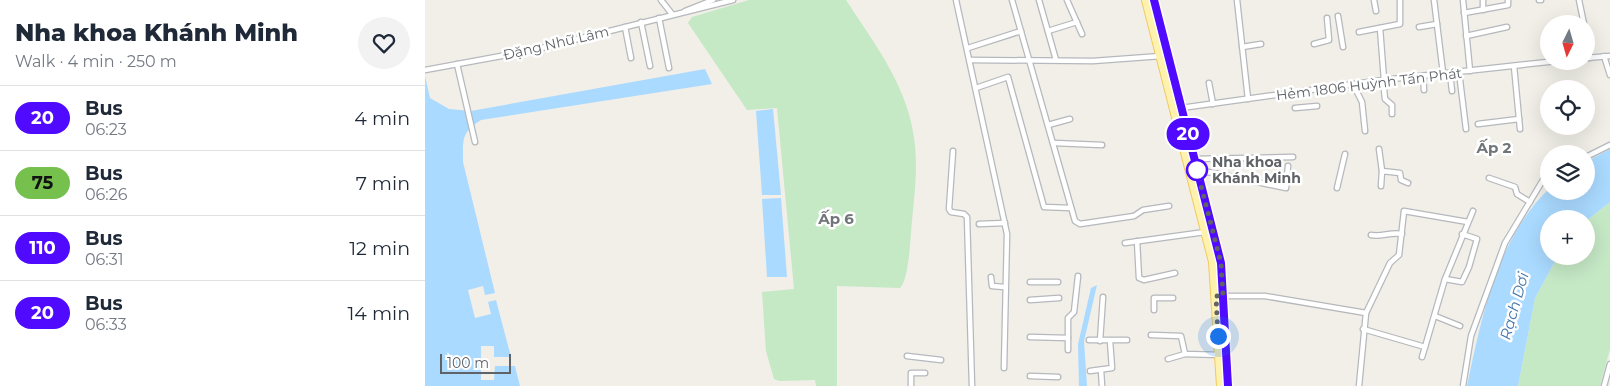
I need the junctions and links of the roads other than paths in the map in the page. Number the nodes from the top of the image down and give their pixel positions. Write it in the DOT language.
graph roads {
  1 [pos="661,0"];
  2 [pos="713,0"];
  3 [pos="733,0"];
  4 [pos="956,0"];
  5 [pos="1011,0"];
  6 [pos="1039,0"];
  7 [pos="1067,0"];
  8 [pos="1146,0"];
  9 [pos="1153,0"];
  10 [pos="1237,0"];
  11 [pos="1374,0"];
  12 [pos="1400,0"];
  13 [pos="1434,0"];
  14 [pos="1463,0"];
  15 [pos="1483,0"];
  16 [pos="1508,0"];
  17 [pos="1579,0"];
  18 [pos="1483,10"];
  19 [pos="685,11"];
  20 [pos="1376,11"];
  21 [pos="1464,13"];
  22 [pos="671,14"];
  23 [pos="1582,15"];
  24 [pos="1338,16"];
  25 [pos="659,18"];
  26 [pos="1327,18"];
  27 [pos="641,22"];
  28 [pos="1077,22"];
  29 [pos="1437,24"];
  30 [pos="625,26"];
  31 [pos="1419,27"];
  32 [pos="1507,27"];
  33 [pos="1380,28"];
  34 [pos="1021,31"];
  35 [pos="1048,32"];
  36 [pos="1359,32"];
  37 [pos="1082,34"];
  38 [pos="1465,36"];
  39 [pos="1261,44"];
  40 [pos="1314,44"];
  41 [pos="1343,47"];
  42 [pos="967,48"];
  43 [pos="1242,48"];
  44 [pos="1164,55"];
  45 [pos="1607,56"];
  46 [pos="631,58"];
  47 [pos="970,60"];
  48 [pos="1029,60"];
  49 [pos="1056,60"];
  50 [pos="1540,63"];
  51 [pos="457,64"];
  52 [pos="650,66"];
  53 [pos="1514,66"];
  54 [pos="669,68"];
  55 [pos="425,70"];
  56 [pos="1459,72"];
  57 [pos="1470,72"];
  58 [pos="1443,73"];
  59 [pos="1450,73"];
  60 [pos="1610,75"];
  61 [pos="1423,76"];
  62 [pos="1383,80"];
  63 [pos="1209,83"];
  64 [pos="1353,84"];
  65 [pos="976,88"];
  66 [pos="1424,90"];
  67 [pos="1452,91"];
  68 [pos="1248,99"];
  69 [pos="1213,104"];
  70 [pos="1317,106"];
  71 [pos="1181,108"];
  72 [pos="1295,108"];
  73 [pos="1392,114"];
  74 [pos="1070,119"];
  75 [pos="1519,119"];
  76 [pos="1478,124"];
  77 [pos="1048,125"];
  78 [pos="1466,129"];
  79 [pos="1520,129"];
  80 [pos="1365,132"];
  81 [pos="475,142"];
  82 [pos="1054,143"];
  83 [pos="1102,145"];
  84 [pos="1610,145"];
  85 [pos="1379,149"];
  86 [pos="953,152"];
  87 [pos="1595,152"];
  88 [pos="1345,154"];
  89 [pos="1293,157"];
  90 [pos="1194,159"];
  91 [pos="1288,166"];
  92 [pos="1382,171"];
  93 [pos="1198,173"];
  94 [pos="1489,178"];
  95 [pos="1408,183"];
  96 [pos="1540,185"];
  97 [pos="1381,186"];
  98 [pos="1337,188"];
  99 [pos="1530,202"];
  100 [pos="1169,206"];
  101 [pos="1071,208"];
  102 [pos="1473,211"];
  103 [pos="1468,222"];
  104 [pos="1005,223"];
  105 [pos="979,224"];
  106 [pos="1205,232"];
  107 [pos="1402,234"];
  108 [pos="1462,234"];
  109 [pos="1371,235"];
  110 [pos="1137,241"];
  111 [pos="1125,243"];
  112 [pos="1175,273"];
  113 [pos="1078,276"];
  114 [pos="991,278"];
  115 [pos="1445,279"];
  116 [pos="1030,282"];
  117 [pos="1058,282"];
  118 [pos="1004,287"];
  119 [pos="1219,296"];
  120 [pos="1103,297"];
  121 [pos="1059,298"];
  122 [pos="1173,298"];
  123 [pos="1030,300"];
  124 [pos="1154,310"];
  125 [pos="1366,313"];
  126 [pos="1435,316"];
  127 [pos="1460,326"];
  128 [pos="1363,329"];
  129 [pos="1151,336"];
  130 [pos="1030,338"];
  131 [pos="1068,338"];
  132 [pos="1089,340"];
  133 [pos="1127,340"];
  134 [pos="1100,341"];
  135 [pos="1110,341"];
  136 [pos="1425,347"];
  137 [pos="1067,350"];
  138 [pos="1185,354"];
  139 [pos="1220,355"];
  140 [pos="907,356"];
  141 [pos="1422,357"];
  142 [pos="1168,359"];
  143 [pos="941,360"];
  144 [pos="1610,364"];
  145 [pos="1003,368"];
  146 [pos="1101,370"];
  147 [pos="1091,371"];
  148 [pos="925,372"];
  149 [pos="1030,376"];
  150 [pos="1058,377"];
  151 [pos="911,386"];
  152 [pos="972,386"];
  153 [pos="1102,386"];
  154 [pos="1221,386"];
  155 [pos="1228,386"];
  156 [pos="1359,386"];
  157 [pos="1463,386"];
  158 [pos="1604,386"];
  1 -- 22 [label="street"];
  2 -- 19 [label="street, Đặng Nhữ Lâm"];
  3 -- 19 [label="street, Đặng Nhữ Lâm"];
  4 -- 42 [label="street"];
  5 -- 34 [label="street"];
  6 -- 35 [label="street"];
  7 -- 28 [label="street"];
  8 -- 44 [label="main road"];
  9 -- 44 [label="main road"];
  10 -- 43 [label="street"];
  11 -- 20 [label="street"];
  12 -- 33 [label="street"];
  13 -- 29 [label="street"];
  14 -- 21 [label="street"];
  15 -- 18 [label="street"];
  16 -- 18 [label="street"];
  17 -- 23 [label="street"];
  18 -- 21 [label="street"];
  19 -- 22 [label="street, Đặng Nhữ Lâm"];
  21 -- 38 [label="street"];
  22 -- 25 [label="street, Đặng Nhữ Lâm"];
  24 -- 41 [label="street"];
  25 -- 27 [label="street, Đặng Nhữ Lâm"];
  25 -- 54 [label="street"];
  26 -- 40 [label="street"];
  27 -- 30 [label="street, Đặng Nhữ Lâm"];
  27 -- 52 [label="street"];
  28 -- 35 [label="street"];
  28 -- 37 [label="street"];
  29 -- 31 [label="street"];
  29 -- 58 [label="street"];
  30 -- 46 [label="street"];
  30 -- 51 [label="street, Đặng Nhữ Lâm"];
  32 -- 38 [label="street"];
  33 -- 36 [label="street"];
  33 -- 62 [label="street"];
  34 -- 42 [label="street"];
  34 -- 48 [label="street"];
  35 -- 49 [label="street"];
  38 -- 57 [label="street"];
  39 -- 43 [label="street"];
  42 -- 47 [label="street"];
  43 -- 68 [label="street"];
  44 -- 49 [label="street"];
  44 -- 71 [label="main road"];
  44 -- 106 [label="main road"];
  45 -- 60 [label="street"];
  47 -- 48 [label="street"];
  47 -- 65 [label="street"];
  48 -- 49 [label="street"];
  48 -- 77 [label="street"];
  50 -- 53 [label="street, Hẻm 1806 Huỳnh Tấn Phát"];
  51 -- 55 [label="street, Đặng Nhữ Lâm"];
  51 -- 81 [label="street"];
  53 -- 57 [label="street, Hẻm 1806 Huỳnh Tấn Phát"];
  53 -- 75 [label="street"];
  56 -- 57 [label="street, Hẻm 1806 Huỳnh Tấn Phát"];
  56 -- 59 [label="street, Hẻm 1806 Huỳnh Tấn Phát"];
  56 -- 78 [label="street"];
  58 -- 59 [label="street, Hẻm 1806 Huỳnh Tấn Phát"];
  58 -- 61 [label="street, Hẻm 1806 Huỳnh Tấn Phát"];
  59 -- 67 [label="street"];
  61 -- 62 [label="street, Hẻm 1806 Huỳnh Tấn Phát"];
  61 -- 66 [label="street"];
  62 -- 64 [label="street, Hẻm 1806 Huỳnh Tấn Phát"];
  62 -- 73 [label="street"];
  63 -- 69 [label="street"];
  64 -- 68 [label="street, Hẻm 1806 Huỳnh Tấn Phát"];
  64 -- 80 [label="street"];
  65 -- 101 [label="street"];
  65 -- 104 [label="street"];
  68 -- 69 [label="street, Hẻm 1806 Huỳnh Tấn Phát"];
  69 -- 71 [label="street, Hẻm 1806 Huỳnh Tấn Phát"];
  70 -- 72 [label="street"];
  71 -- 90 [label="main road"];
  74 -- 77 [label="street"];
  75 -- 76 [label="street"];
  75 -- 79 [label="street"];
  77 -- 82 [label="street"];
  82 -- 83 [label="street"];
  82 -- 101 [label="street"];
  84 -- 87 [label="street"];
  85 -- 92 [label="street"];
  86 -- 152 [label="street"];
  88 -- 98 [label="street"];
  89 -- 90 [label="street"];
  90 -- 93 [label="main road"];
  91 -- 93 [label="street"];
  92 -- 95 [label="street"];
  92 -- 97 [label="street"];
  93 -- 119 [label="main road"];
  94 -- 99 [label="street"];
  96 -- 99 [label="street"];
  99 -- 157 [label="street"];
  100 -- 101 [label="street"];
  102 -- 103 [label="street"];
  103 -- 107 [label="street"];
  103 -- 108 [label="street"];
  104 -- 105 [label="street"];
  104 -- 118 [label="street"];
  106 -- 110 [label="street"];
  106 -- 119 [label="main road"];
  107 -- 109 [label="street"];
  107 -- 125 [label="street"];
  108 -- 115 [label="street"];
  108 -- 115 [label="street"];
  110 -- 111 [label="street"];
  110 -- 112 [label="street"];
  113 -- 131 [label="street"];
  114 -- 118 [label="street"];
  115 -- 126 [label="street"];
  116 -- 117 [label="street"];
  118 -- 145 [label="street"];
  119 -- 125 [label="street"];
  119 -- 139 [label="main road"];
  119 -- 155 [label="main road"];
  120 -- 134 [label="street"];
  121 -- 123 [label="street"];
  122 -- 124 [label="street"];
  125 -- 128 [label="street"];
  126 -- 127 [label="street"];
  126 -- 136 [label="street"];
  128 -- 136 [label="street"];
  128 -- 156 [label="street"];
  129 -- 138 [label="street"];
  130 -- 131 [label="street"];
  131 -- 137 [label="street"];
  132 -- 134 [label="street"];
  133 -- 135 [label="street"];
  134 -- 135 [label="street"];
  135 -- 146 [label="street"];
  136 -- 141 [label="street"];
  138 -- 139 [label="street"];
  138 -- 142 [label="street"];
  139 -- 154 [label="main road"];
  140 -- 143 [label="street"];
  144 -- 158 [label="street"];
  146 -- 147 [label="street"];
  146 -- 153 [label="street"];
  148 -- 151 [label="street"];
  149 -- 150 [label="street"];
}
